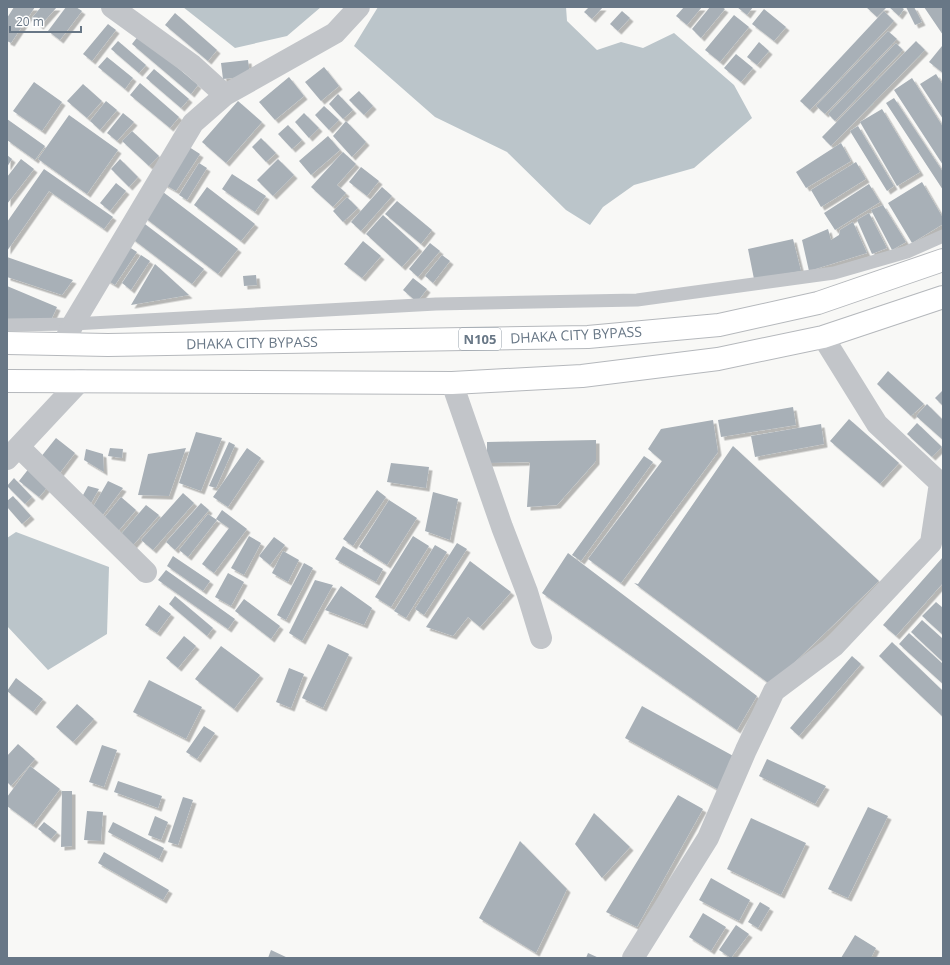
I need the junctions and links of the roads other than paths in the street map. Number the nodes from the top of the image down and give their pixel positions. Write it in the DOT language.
graph roads {
  1 [pos="112,7"];
  2 [pos="359,7"];
  3 [pos="225,95"];
  4 [pos="943,236"];
  5 [pos="943,260"];
  6 [pos="943,298"];
  7 [pos="7,325"];
  8 [pos="68,334"];
  9 [pos="823,337"];
  10 [pos="7,343"];
  11 [pos="81,380"];
  12 [pos="7,381"];
  13 [pos="452,383"];
  14 [pos="13,454"];
  15 [pos="146,572"];
  16 [pos="541,638"];
  17 [pos="633,958"];
  1 -- 3 [label="street"];
  2 -- 3 [label="street"];
  3 -- 8 [label="street"];
  4 -- 8 [label="lane"];
  5 -- 8 [label="highway, DHAKA CITY BYPASS / N105"];
  6 -- 9 [label="highway"];
  7 -- 8 [label="lane"];
  8 -- 10 [label="highway, DHAKA CITY BYPASS / N105"];
  9 -- 13 [label="highway"];
  9 -- 17 [label="street"];
  11 -- 12 [label="highway"];
  11 -- 13 [label="highway"];
  11 -- 14 [label="street"];
  13 -- 16 [label="street"];
  14 -- 15 [label="street"];
}
